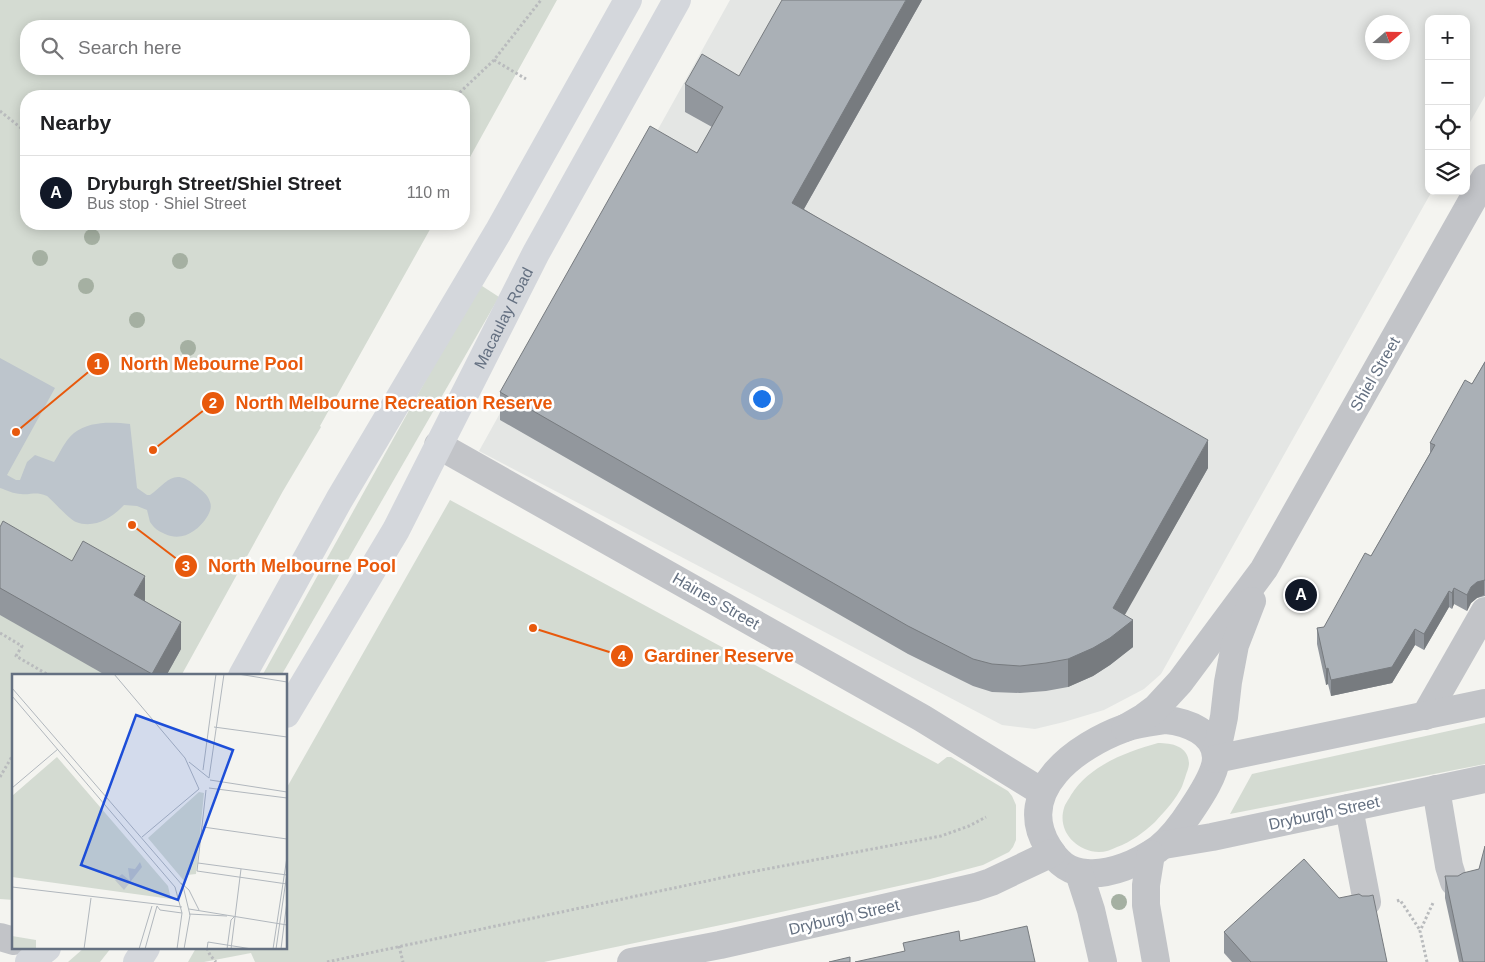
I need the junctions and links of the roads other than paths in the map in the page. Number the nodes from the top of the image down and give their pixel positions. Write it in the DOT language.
graph roads {
  1 [pos="677,0"];
  2 [pos="628,6"];
  3 [pos="1485,178"];
  4 [pos="498,232"];
  5 [pos="536,253"];
  6 [pos="438,445"];
  7 [pos="1264,569"];
  8 [pos="1485,611"];
  9 [pos="243,674"];
  10 [pos="1485,703"];
  11 [pos="288,711"];
  12 [pos="1425,716"];
  13 [pos="1125,728"];
  14 [pos="1216,757"];
  15 [pos="1485,779"];
  16 [pos="1436,789"];
  17 [pos="1042,792"];
  18 [pos="1348,808"];
  19 [pos="1157,849"];
  20 [pos="1052,853"];
  21 [pos="1079,873"];
  22 [pos="1454,882"];
  23 [pos="1367,902"];
  24 [pos="44,950"];
  25 [pos="145,950"];
  26 [pos="722,953"];
  27 [pos="29,962"];
  28 [pos="137,962"];
  29 [pos="631,962"];
  30 [pos="1103,962"];
  31 [pos="1156,962"];
  1 -- 5 [label="main road, Macaulay Road"];
  2 -- 4 [label="main road"];
  3 -- 7 [label="street, Shiel Street"];
  4 -- 5 [label="main road"];
  4 -- 9 [label="main road"];
  5 -- 6 [label="main road, Macaulay Road"];
  6 -- 11 [label="main road, Macaulay Road"];
  6 -- 17 [label="street, Haines Street"];
  7 -- 13 [label="street, Shiel Street"];
  7 -- 14 [label="street, Shiel Street"];
  8 -- 12 [label="street"];
  10 -- 12 [label="street"];
  12 -- 14 [label="street"];
  13 -- 14 [label="street"];
  13 -- 17 [label="street"];
  14 -- 19 [label="street"];
  15 -- 16 [label="street, Dryburgh Street"];
  16 -- 18 [label="street, Dryburgh Street"];
  16 -- 22 [label="street"];
  17 -- 20 [label="street"];
  18 -- 19 [label="street, Dryburgh Street"];
  18 -- 23 [label="street"];
  19 -- 21 [label="street"];
  19 -- 31 [label="street"];
  20 -- 21 [label="street"];
  20 -- 26 [label="street, Dryburgh Street"];
  21 -- 30 [label="street"];
  24 -- 27 [label="main road"];
  25 -- 28 [label="main road"];
  26 -- 29 [label="street, Dryburgh Street"];
}
